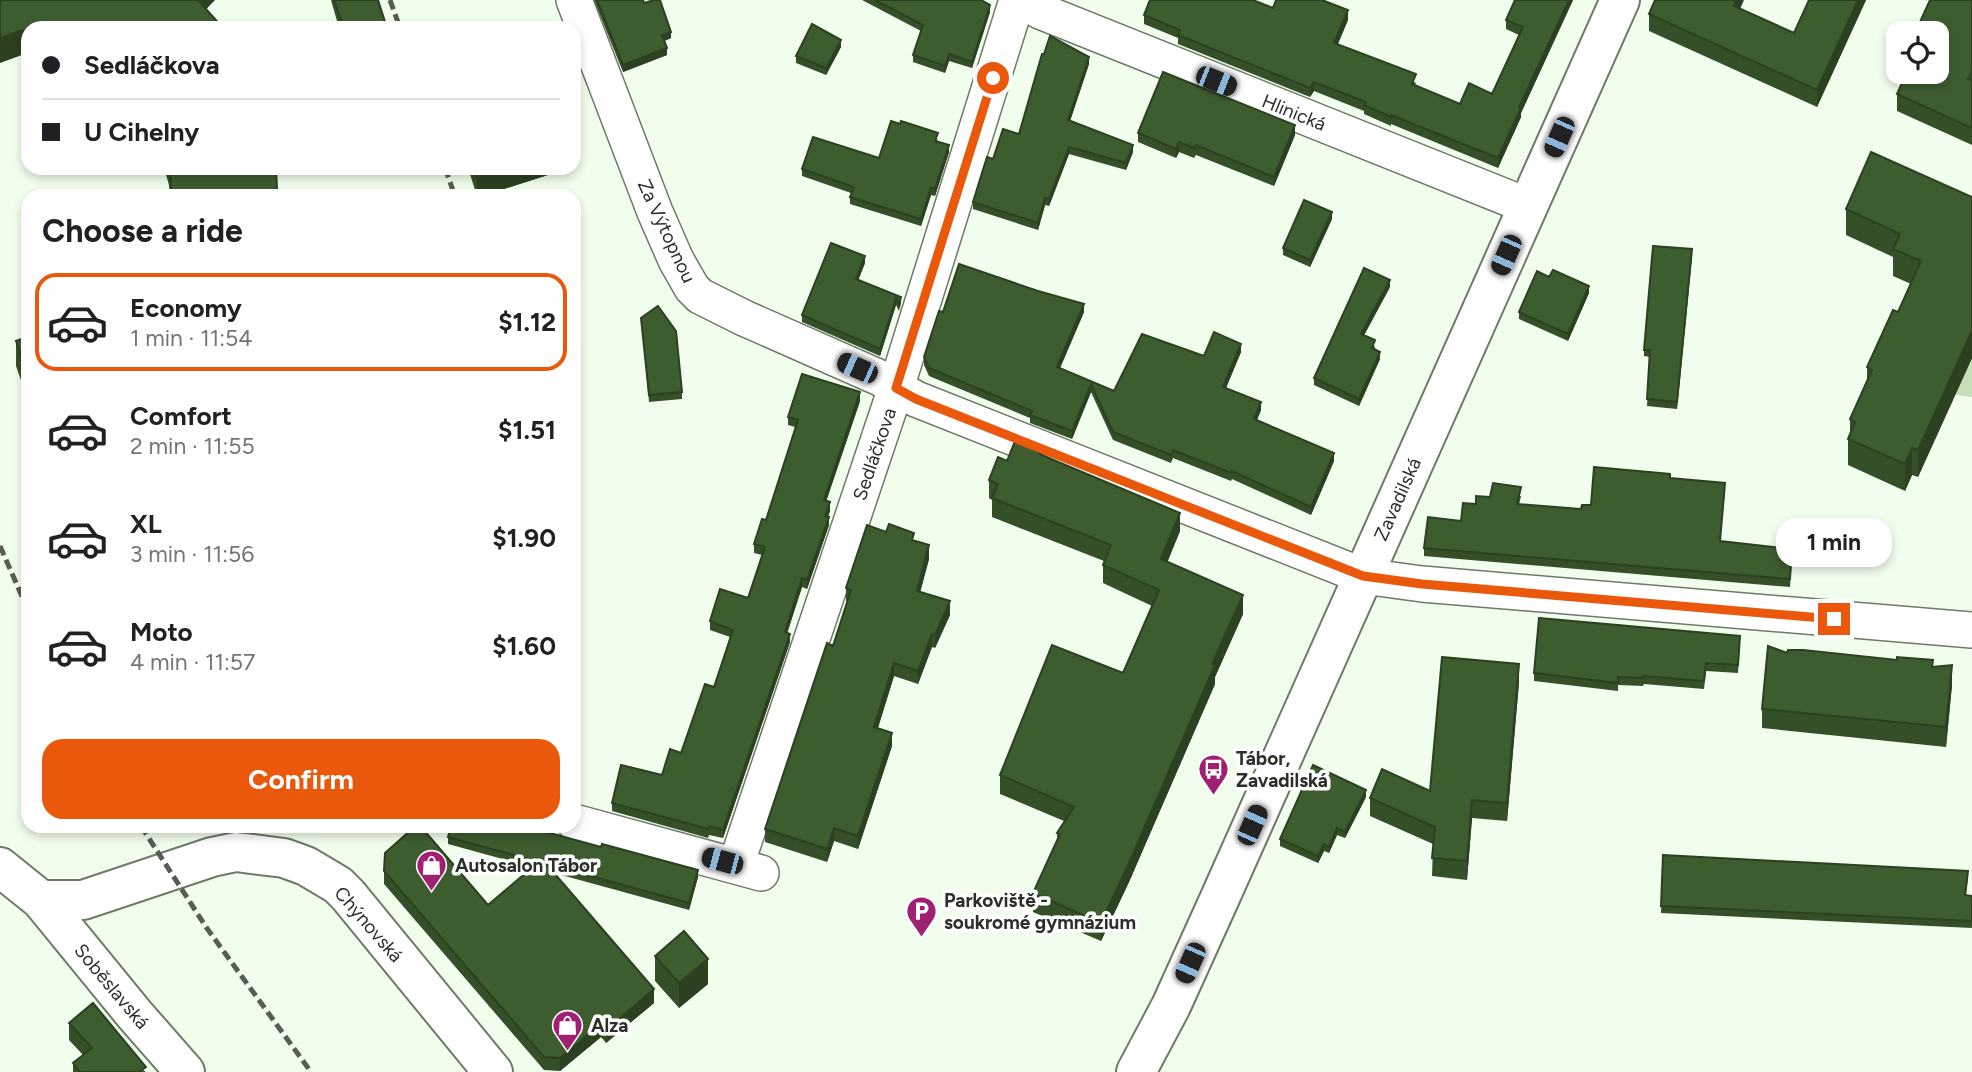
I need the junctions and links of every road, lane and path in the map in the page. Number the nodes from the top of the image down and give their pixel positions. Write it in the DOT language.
graph roads {
  1 [pos="574,0"];
  2 [pos="1019,0"];
  3 [pos="1620,0"];
  4 [pos="1528,206"];
  5 [pos="896,388"];
  6 [pos="1363,576"];
  7 [pos="1972,630"];
  8 [pos="581,824"];
  9 [pos="0,867"];
  10 [pos="41,900"];
  11 [pos="185,1072"];
  12 [pos="493,1072"];
  13 [pos="1136,1072"];
  1 -- 5 [label="street, Za Výtopnou"];
  2 -- 4 [label="street, Hlinická"];
  2 -- 5 [label="street, Sedláčkova"];
  3 -- 4 [label="main road, Zavadilská"];
  4 -- 6 [label="main road, Zavadilská"];
  5 -- 6 [label="street, Za Výtopnou"];
  5 -- 8 [label="street, Sedláčkova"];
  6 -- 7 [label="street, Za Výtopnou"];
  6 -- 13 [label="main road, Zavadilská"];
  9 -- 10 [label="main road, Soběslavská"];
  10 -- 11 [label="main road, Soběslavská"];
  10 -- 12 [label="main road, Chýnovská"];
}
